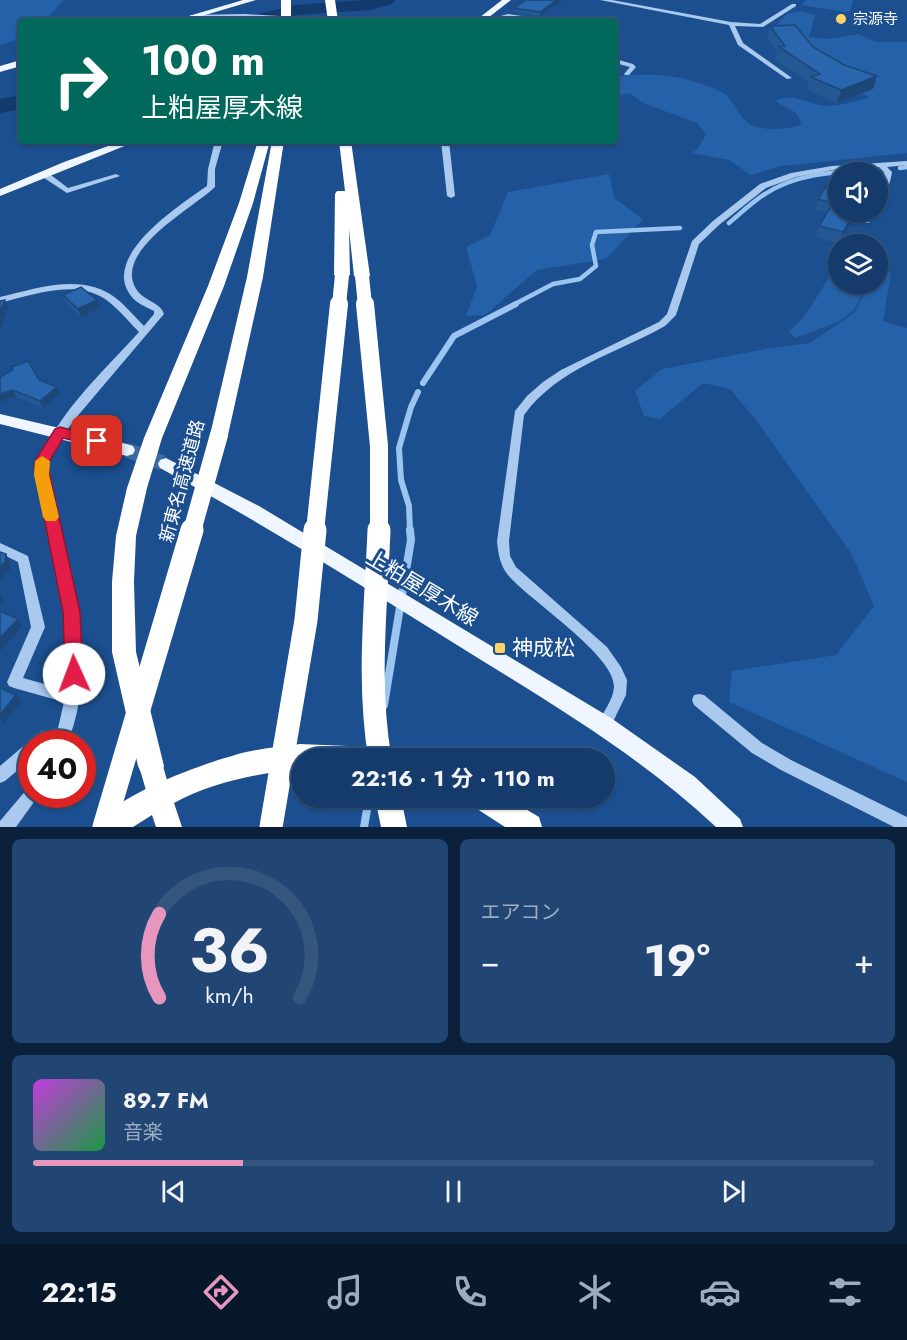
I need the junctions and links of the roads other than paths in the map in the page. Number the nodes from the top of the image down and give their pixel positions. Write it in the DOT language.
graph roads {
  1 [pos="252,0"];
  2 [pos="286,0"];
  3 [pos="330,0"];
  4 [pos="507,0"];
  5 [pos="603,0"];
  6 [pos="794,5"];
  7 [pos="191,17"];
  8 [pos="187,18"];
  9 [pos="272,18"];
  10 [pos="286,18"];
  11 [pos="332,18"];
  12 [pos="483,18"];
  13 [pos="500,18"];
  14 [pos="522,18"];
  15 [pos="731,24"];
  16 [pos="618,62"];
  17 [pos="18,64"];
  18 [pos="0,69"];
  19 [pos="627,74"];
  20 [pos="789,78"];
  21 [pos="124,144"];
  22 [pos="218,144"];
  23 [pos="263,144"];
  24 [pos="277,144"];
  25 [pos="343,144"];
  26 [pos="343,144"];
  27 [pos="445,144"];
  28 [pos="907,163"];
  29 [pos="888,164"];
  30 [pos="828,169"];
  31 [pos="44,174"];
  32 [pos="116,176"];
  33 [pos="0,193"];
  34 [pos="451,196"];
  35 [pos="352,275"];
  36 [pos="0,300"];
  37 [pos="144,332"];
  38 [pos="0,419"];
  39 [pos="60,432"];
  40 [pos="127,450"];
  41 [pos="166,464"];
  42 [pos="0,548"];
  43 [pos="73,698"];
  44 [pos="699,700"];
  45 [pos="604,725"];
  46 [pos="64,730"];
  47 [pos="378,748"];
  48 [pos="291,756"];
  49 [pos="18,760"];
  50 [pos="0,776"];
  51 [pos="21,808"];
  52 [pos="390,808"];
  53 [pos="499,808"];
  54 [pos="166,817"];
  55 [pos="907,825"];
  56 [pos="6,827"];
  57 [pos="104,827"];
  58 [pos="109,827"];
  59 [pos="271,827"];
  60 [pos="394,827"];
  61 [pos="529,827"];
  62 [pos="732,827"];
  1 -- 7 [label="main road"];
  2 -- 10 [label="highway, bridge"];
  3 -- 11 [label="highway"];
  4 -- 12 [label="main road"];
  5 -- 15 [label="street"];
  6 -- 15 [label="street"];
  7 -- 8 [label="main road"];
  7 -- 9 [label="street"];
  13 -- 14 [label="street"];
  15 -- 20 [label="street"];
  16 -- 19 [label="street"];
  17 -- 18 [label="main road"];
  21 -- 31 [label="main road"];
  22 -- 37 [label="street"];
  23 -- 54 [label="highway, bridge"];
  24 -- 57 [label="highway, 新東名高速道路, bridge"];
  25 -- 35 [label="highway"];
  26 -- 35 [label="highway"];
  27 -- 34 [label="street"];
  28 -- 29 [label="street"];
  30 -- 45 [label="street"];
  31 -- 32 [label="street"];
  31 -- 33 [label="main road"];
  35 -- 47 [label="highway, bridge"];
  35 -- 59 [label="highway, bridge"];
  36 -- 37 [label="street"];
  37 -- 39 [label="street"];
  38 -- 39 [label="main road"];
  39 -- 40 [label="main road"];
  39 -- 43 [label="street"];
  41 -- 45 [label="main road, 上粕屋厚木線"];
  42 -- 43 [label="street"];
  43 -- 46 [label="street"];
  44 -- 55 [label="street"];
  45 -- 62 [label="main road, 上粕屋厚木線"];
  48 -- 58 [label="highway"];
  49 -- 50 [label="street"];
  51 -- 56 [label="street"];
  52 -- 60 [label="highway"];
  53 -- 61 [label="highway"];
}
